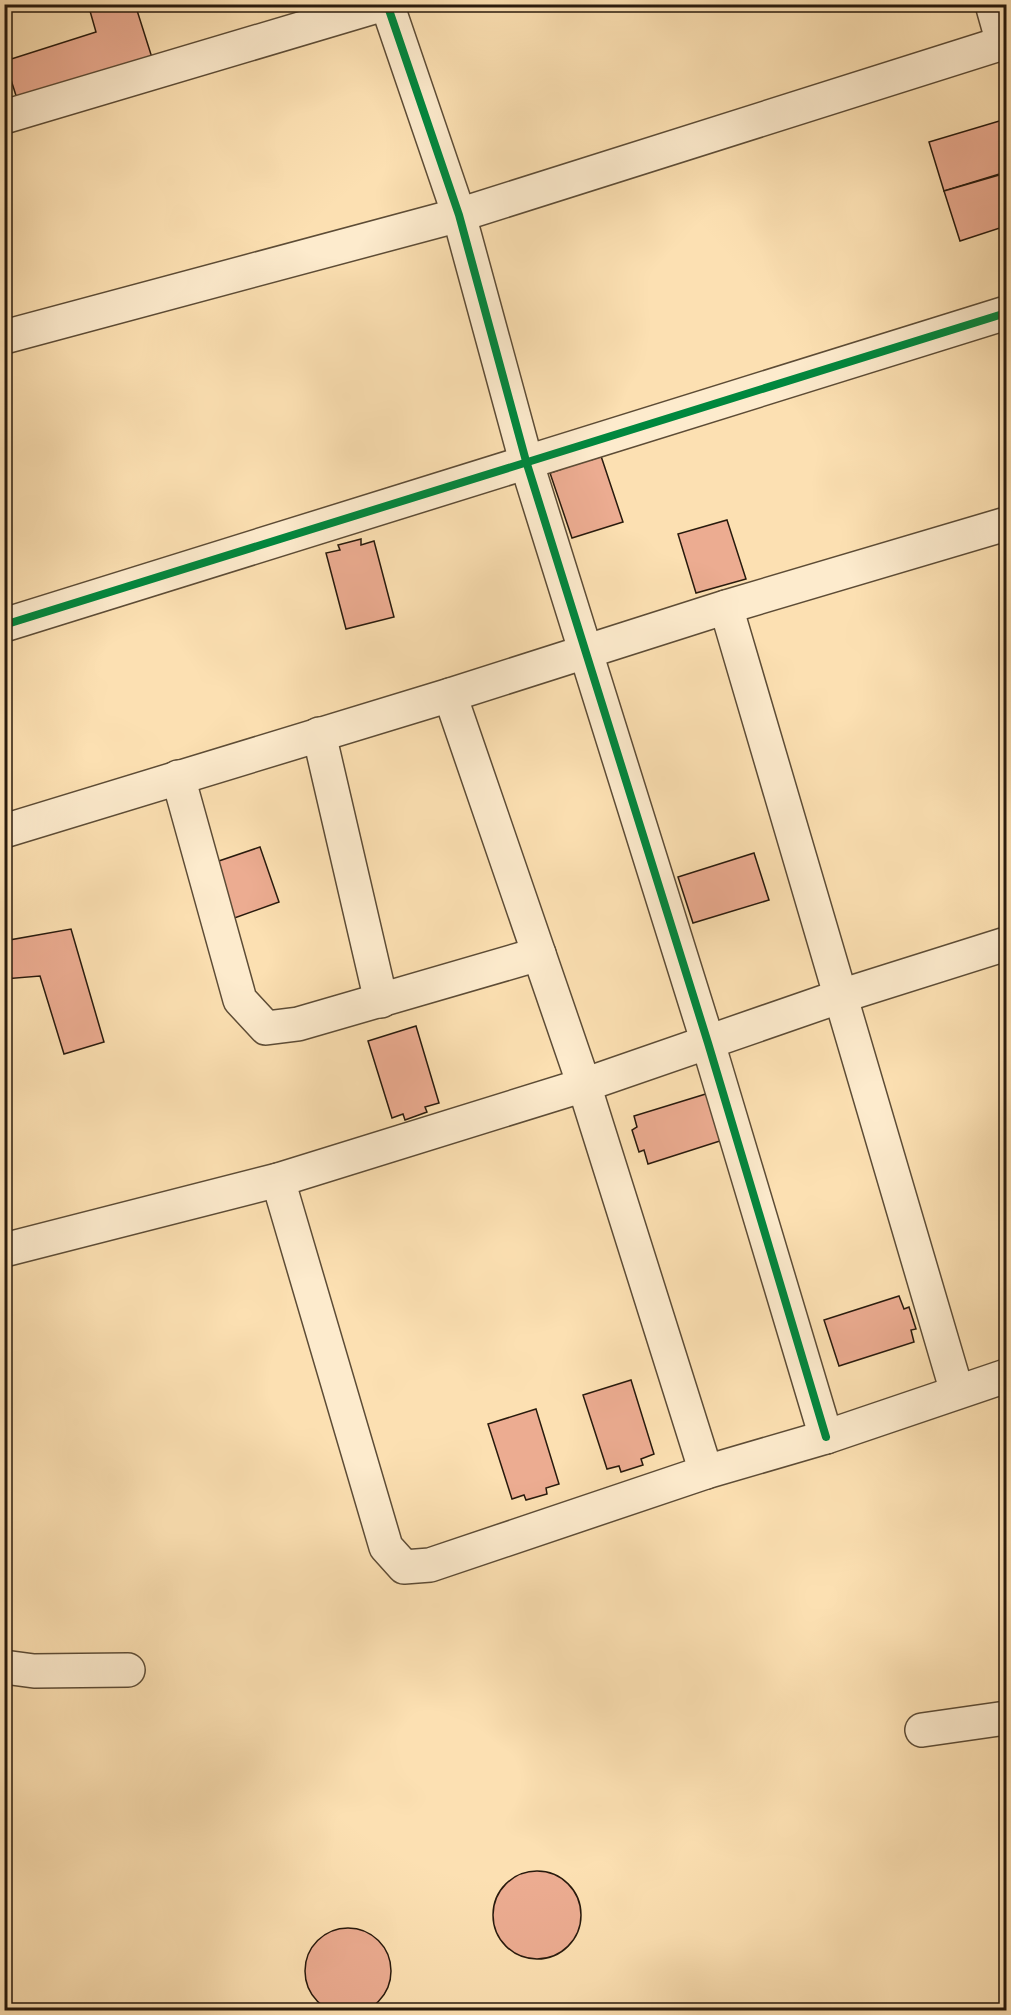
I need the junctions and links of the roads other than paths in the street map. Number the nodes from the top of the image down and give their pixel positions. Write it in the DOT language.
graph roads {
  1 [pos="385,4"];
  2 [pos="992,4"];
  3 [pos="1005,43"];
  4 [pos="4,117"];
  5 [pos="459,215"];
  6 [pos="1006,313"];
  7 [pos="4,337"];
  8 [pos="526,461"];
  9 [pos="1006,524"];
  10 [pos="726,607"];
  11 [pos="4,625"];
  12 [pos="587,652"];
  13 [pos="450,695"];
  14 [pos="319,734"];
  15 [pos="178,777"];
  16 [pos="4,831"];
  17 [pos="1006,944"];
  18 [pos="539,954"];
  19 [pos="841,996"];
  20 [pos="381,1001"];
  21 [pos="708,1043"];
  22 [pos="584,1085"];
  23 [pos="278,1180"];
  24 [pos="4,1250"];
  25 [pos="1006,1376"];
  26 [pos="957,1392"];
  27 [pos="826,1437"];
  28 [pos="706,1472"];
  29 [pos="4,1667"];
  30 [pos="128,1670"];
  31 [pos="1006,1718"];
  32 [pos="922,1730"];
  1 -- 4 [label="street"];
  1 -- 5 [label="street"];
  2 -- 3 [label="street"];
  3 -- 5 [label="street"];
  5 -- 7 [label="street"];
  5 -- 8 [label="street"];
  6 -- 8 [label="street"];
  8 -- 11 [label="street"];
  8 -- 12 [label="street"];
  9 -- 10 [label="street"];
  10 -- 12 [label="street"];
  10 -- 19 [label="street"];
  12 -- 13 [label="street"];
  12 -- 21 [label="street"];
  13 -- 14 [label="street"];
  13 -- 18 [label="street"];
  14 -- 15 [label="street"];
  14 -- 20 [label="street"];
  15 -- 16 [label="street"];
  15 -- 20 [label="street"];
  17 -- 19 [label="street"];
  18 -- 20 [label="street"];
  18 -- 22 [label="street"];
  19 -- 21 [label="street"];
  19 -- 26 [label="street"];
  21 -- 22 [label="street"];
  21 -- 27 [label="street"];
  22 -- 23 [label="street"];
  22 -- 28 [label="street"];
  23 -- 24 [label="street"];
  23 -- 28 [label="street"];
  25 -- 26 [label="street"];
  26 -- 27 [label="street"];
  27 -- 28 [label="street"];
  29 -- 30 [label="street"];
  31 -- 32 [label="street"];
}
